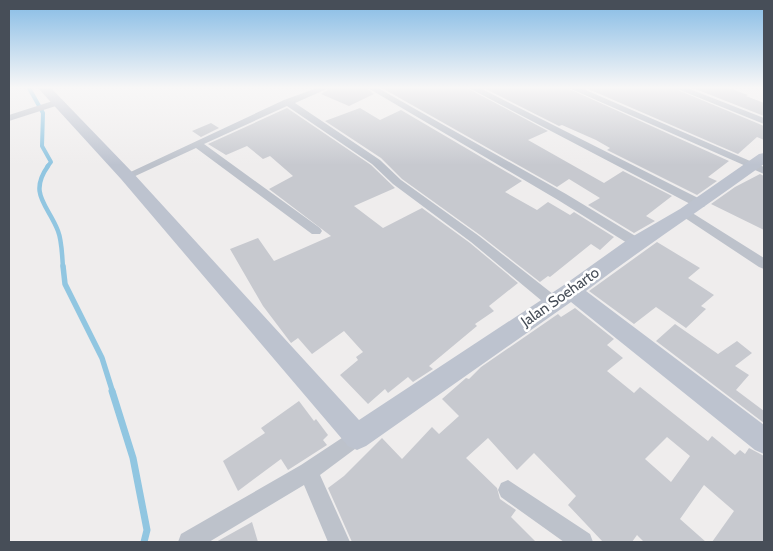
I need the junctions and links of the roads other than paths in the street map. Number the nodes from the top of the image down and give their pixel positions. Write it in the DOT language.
graph roads {
  1 [pos="22,114"];
  2 [pos="70,114"];
  3 [pos="263,114"];
  4 [pos="304,114"];
  5 [pos="417,114"];
  6 [pos="520,114"];
  7 [pos="636,114"];
  8 [pos="745,114"];
  9 [pos="9,118"];
  10 [pos="764,121"];
  11 [pos="198,145"];
  12 [pos="761,165"];
  13 [pos="127,176"];
  14 [pos="693,208"];
  15 [pos="316,231"];
  16 [pos="637,243"];
  17 [pos="764,264"];
  18 [pos="562,296"];
  19 [pos="357,437"];
  20 [pos="764,441"];
  21 [pos="308,472"];
  22 [pos="508,490"];
  23 [pos="189,542"];
  24 [pos="339,542"];
  25 [pos="582,542"];
  1 -- 9 [label="street"];
  2 -- 13 [label="main road"];
  3 -- 11 [label="street"];
  4 -- 18 [label="street"];
  5 -- 16 [label="street"];
  6 -- 14 [label="street"];
  7 -- 12 [label="street"];
  8 -- 10 [label="street"];
  11 -- 13 [label="street"];
  11 -- 15 [label="street"];
  12 -- 14 [label="main road, Jalan Soeharto"];
  13 -- 19 [label="main road"];
  14 -- 16 [label="main road, Jalan Soeharto"];
  14 -- 17 [label="street"];
  16 -- 18 [label="main road, Jalan Soeharto"];
  18 -- 19 [label="main road, Jalan Soeharto"];
  18 -- 20 [label="main road"];
  19 -- 21 [label="street"];
  21 -- 23 [label="street"];
  21 -- 24 [label="street"];
  22 -- 25 [label="street"];
}
